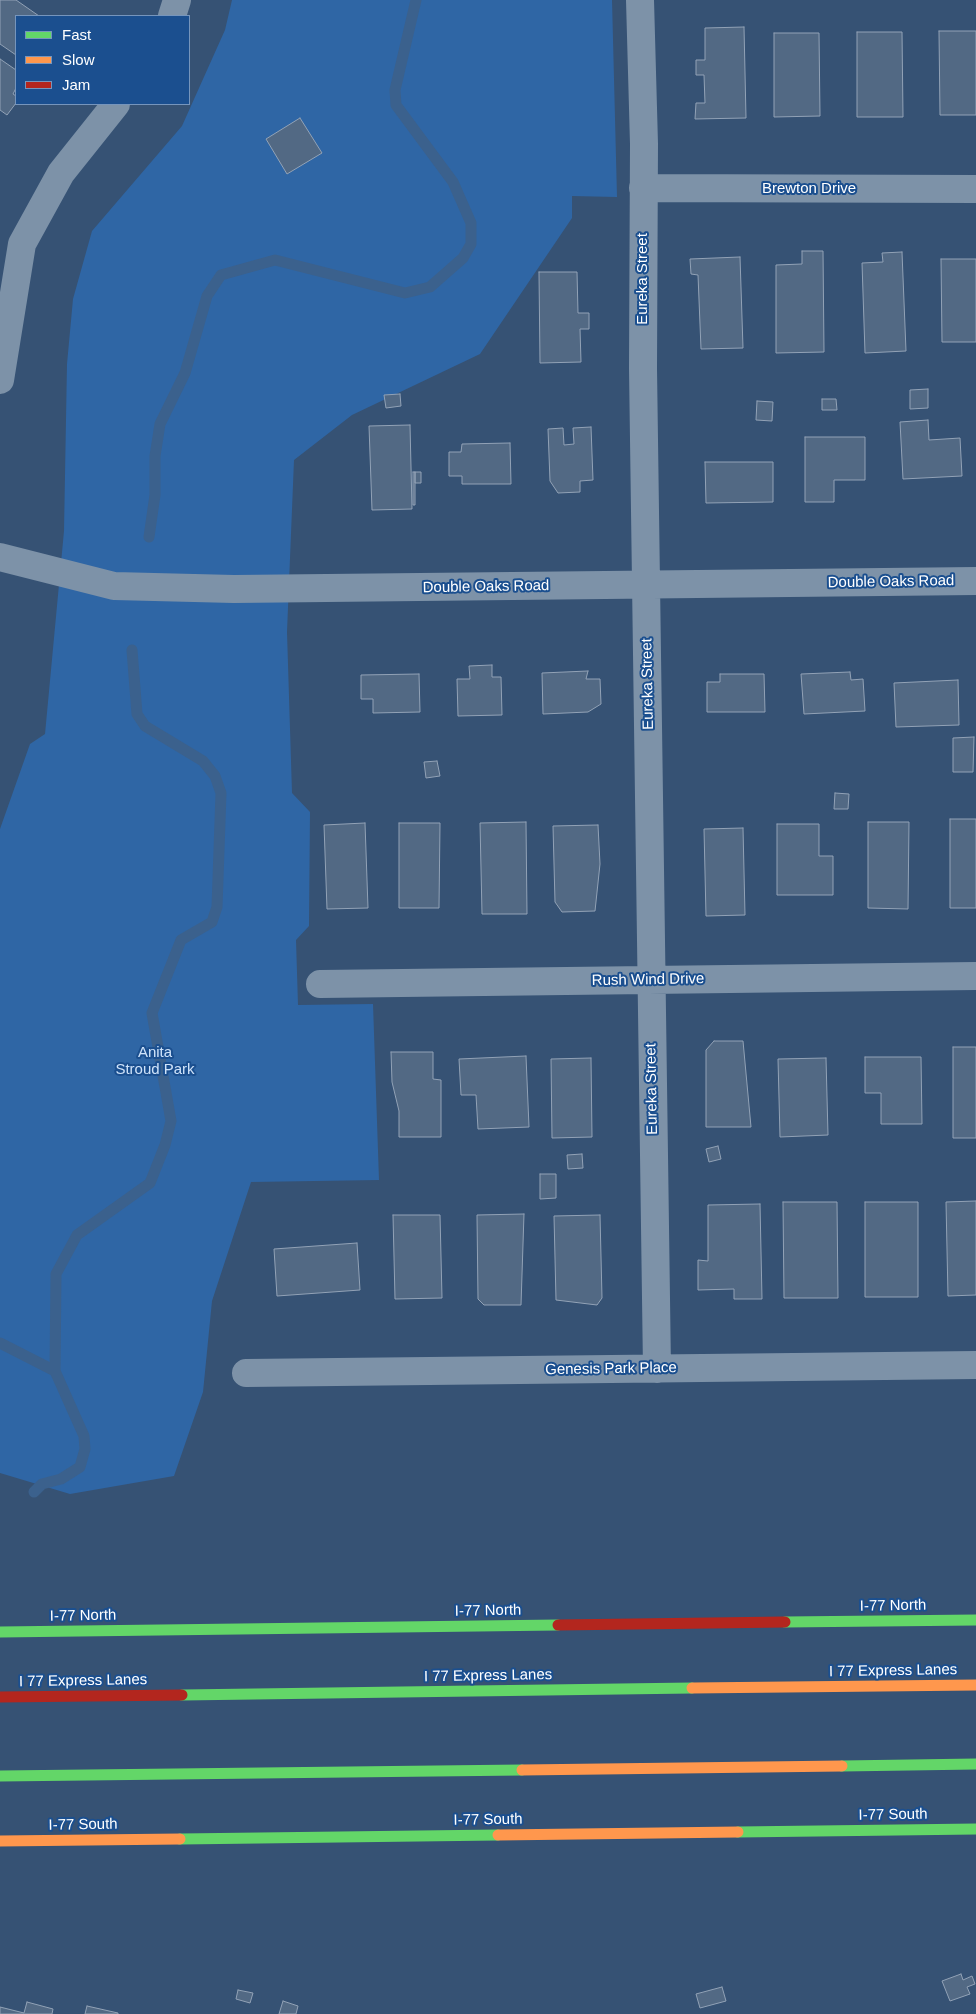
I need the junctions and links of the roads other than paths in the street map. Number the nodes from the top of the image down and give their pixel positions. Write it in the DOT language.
graph roads {
  1 [pos="177,0"];
  2 [pos="640,0"];
  3 [pos="172,15"];
  4 [pos="115,105"];
  5 [pos="643,188"];
  6 [pos="976,190"];
  7 [pos="0,380"];
  8 [pos="0,557"];
  9 [pos="976,581"];
  10 [pos="646,585"];
  11 [pos="976,976"];
  12 [pos="651,980"];
  13 [pos="320,984"];
  14 [pos="976,1365"];
  15 [pos="657,1369"];
  16 [pos="246,1373"];
  17 [pos="976,1620"];
  18 [pos="0,1632"];
  19 [pos="976,1685"];
  20 [pos="0,1697"];
  21 [pos="976,1764"];
  22 [pos="0,1776"];
  23 [pos="976,1829"];
  24 [pos="0,1841"];
  1 -- 3 [label="street"];
  2 -- 5 [label="street, Eureka Street"];
  4 -- 7 [label="street"];
  5 -- 6 [label="street, Brewton Drive"];
  5 -- 10 [label="street, Eureka Street"];
  8 -- 10 [label="street, Double Oaks Road"];
  9 -- 10 [label="street, Double Oaks Road"];
  10 -- 12 [label="street, Eureka Street"];
  11 -- 12 [label="street, Rush Wind Drive"];
  12 -- 13 [label="street, Rush Wind Drive"];
  12 -- 15 [label="street, Eureka Street"];
  14 -- 15 [label="street, Genesis Park Place"];
  15 -- 16 [label="street, Genesis Park Place"];
  17 -- 18 [label="highway, I-77 North"];
  19 -- 20 [label="highway, I 77 Express Lanes"];
  21 -- 22 [label="highway"];
  23 -- 24 [label="highway, I-77 South"];
}
